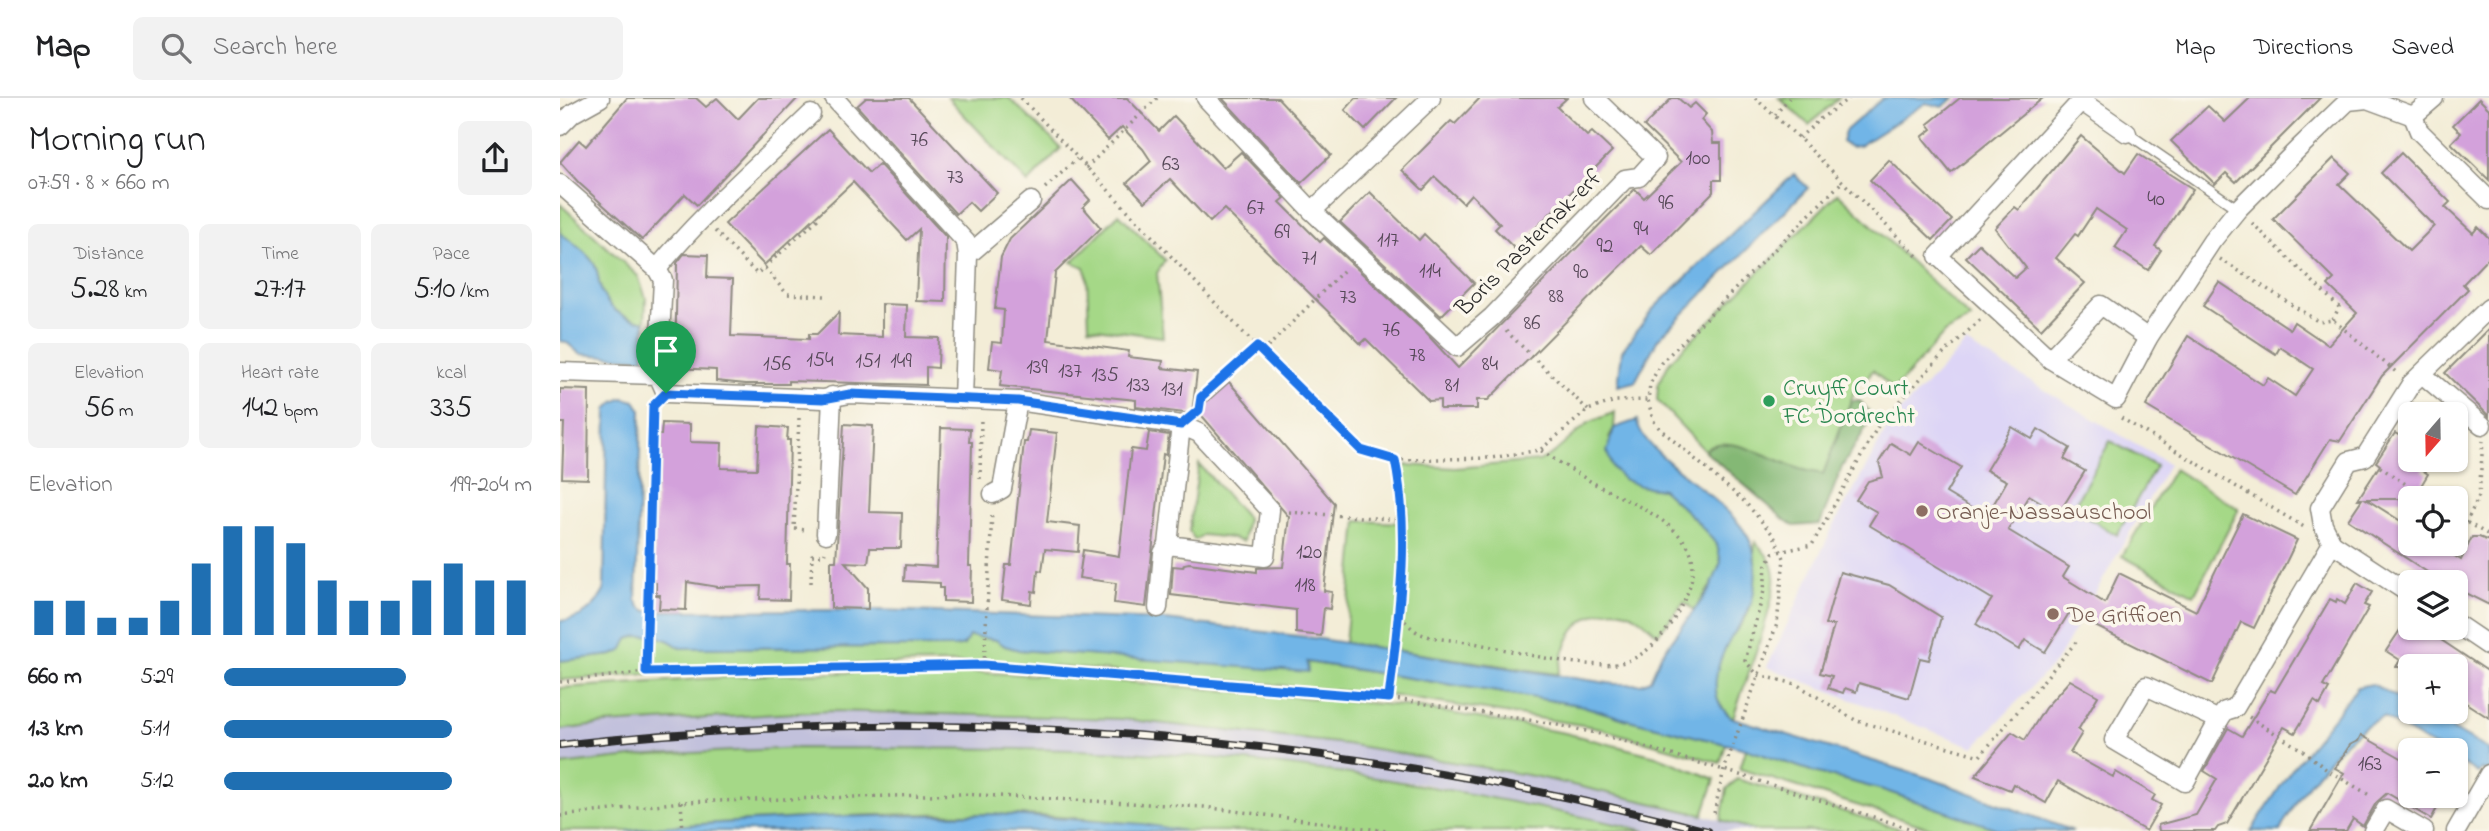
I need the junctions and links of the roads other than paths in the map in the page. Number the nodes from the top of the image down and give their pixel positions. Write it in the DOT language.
graph roads {
  1 [pos="600,98"];
  2 [pos="834,98"];
  3 [pos="1206,98"];
  4 [pos="1431,98"];
  5 [pos="1594,98"];
  6 [pos="2367,98"];
  7 [pos="2434,98"];
  8 [pos="811,114"];
  9 [pos="2413,116"];
  10 [pos="560,126"];
  11 [pos="2127,133"];
  12 [pos="560,184"];
  13 [pos="2489,200"];
  14 [pos="1031,201"];
  15 [pos="2238,209"];
  16 [pos="1312,211"];
  17 [pos="968,255"];
  18 [pos="657,269"];
  19 [pos="2489,308"];
  20 [pos="2148,338"];
  21 [pos="2050,359"];
  22 [pos="560,372"];
  23 [pos="658,375"];
  24 [pos="2416,379"];
  25 [pos="832,396"];
  26 [pos="963,399"];
  27 [pos="1018,401"];
  28 [pos="1181,425"];
  29 [pos="2482,425"];
  30 [pos="993,494"];
  31 [pos="817,535"];
  32 [pos="2332,544"];
  33 [pos="1168,545"];
  34 [pos="2398,586"];
  35 [pos="1158,608"];
  36 [pos="2468,632"];
  37 [pos="2489,646"];
  38 [pos="2219,720"];
  39 [pos="2489,774"];
  40 [pos="2373,831"];
  41 [pos="2424,831"];
  42 [pos="2456,831"];
  1 -- 10 [label="street"];
  2 -- 17 [label="street"];
  3 -- 16 [label="street, Boris Pasternak-erf"];
  4 -- 16 [label="street"];
  5 -- 16 [label="street, Boris Pasternak-erf"];
  6 -- 9 [label="street"];
  6 -- 15 [label="street"];
  7 -- 9 [label="street"];
  8 -- 18 [label="street"];
  9 -- 13 [label="street"];
  11 -- 15 [label="lane"];
  11 -- 21 [label="street"];
  12 -- 18 [label="street"];
  14 -- 17 [label="street"];
  15 -- 20 [label="street"];
  17 -- 26 [label="street"];
  18 -- 23 [label="street"];
  19 -- 24 [label="street"];
  20 -- 21 [label="street"];
  20 -- 21 [label="street"];
  22 -- 23 [label="street"];
  23 -- 25 [label="street"];
  24 -- 29 [label="street"];
  24 -- 32 [label="street"];
  25 -- 26 [label="street"];
  25 -- 31 [label="street"];
  26 -- 27 [label="street"];
  27 -- 28 [label="street"];
  27 -- 30 [label="street"];
  28 -- 33 [label="street"];
  28 -- 33 [label="street"];
  32 -- 34 [label="street"];
  32 -- 38 [label="street"];
  33 -- 35 [label="street"];
  36 -- 37 [label="street"];
  38 -- 38 [label="street"];
  39 -- 42 [label="street"];
  40 -- 41 [label="street"];
}
